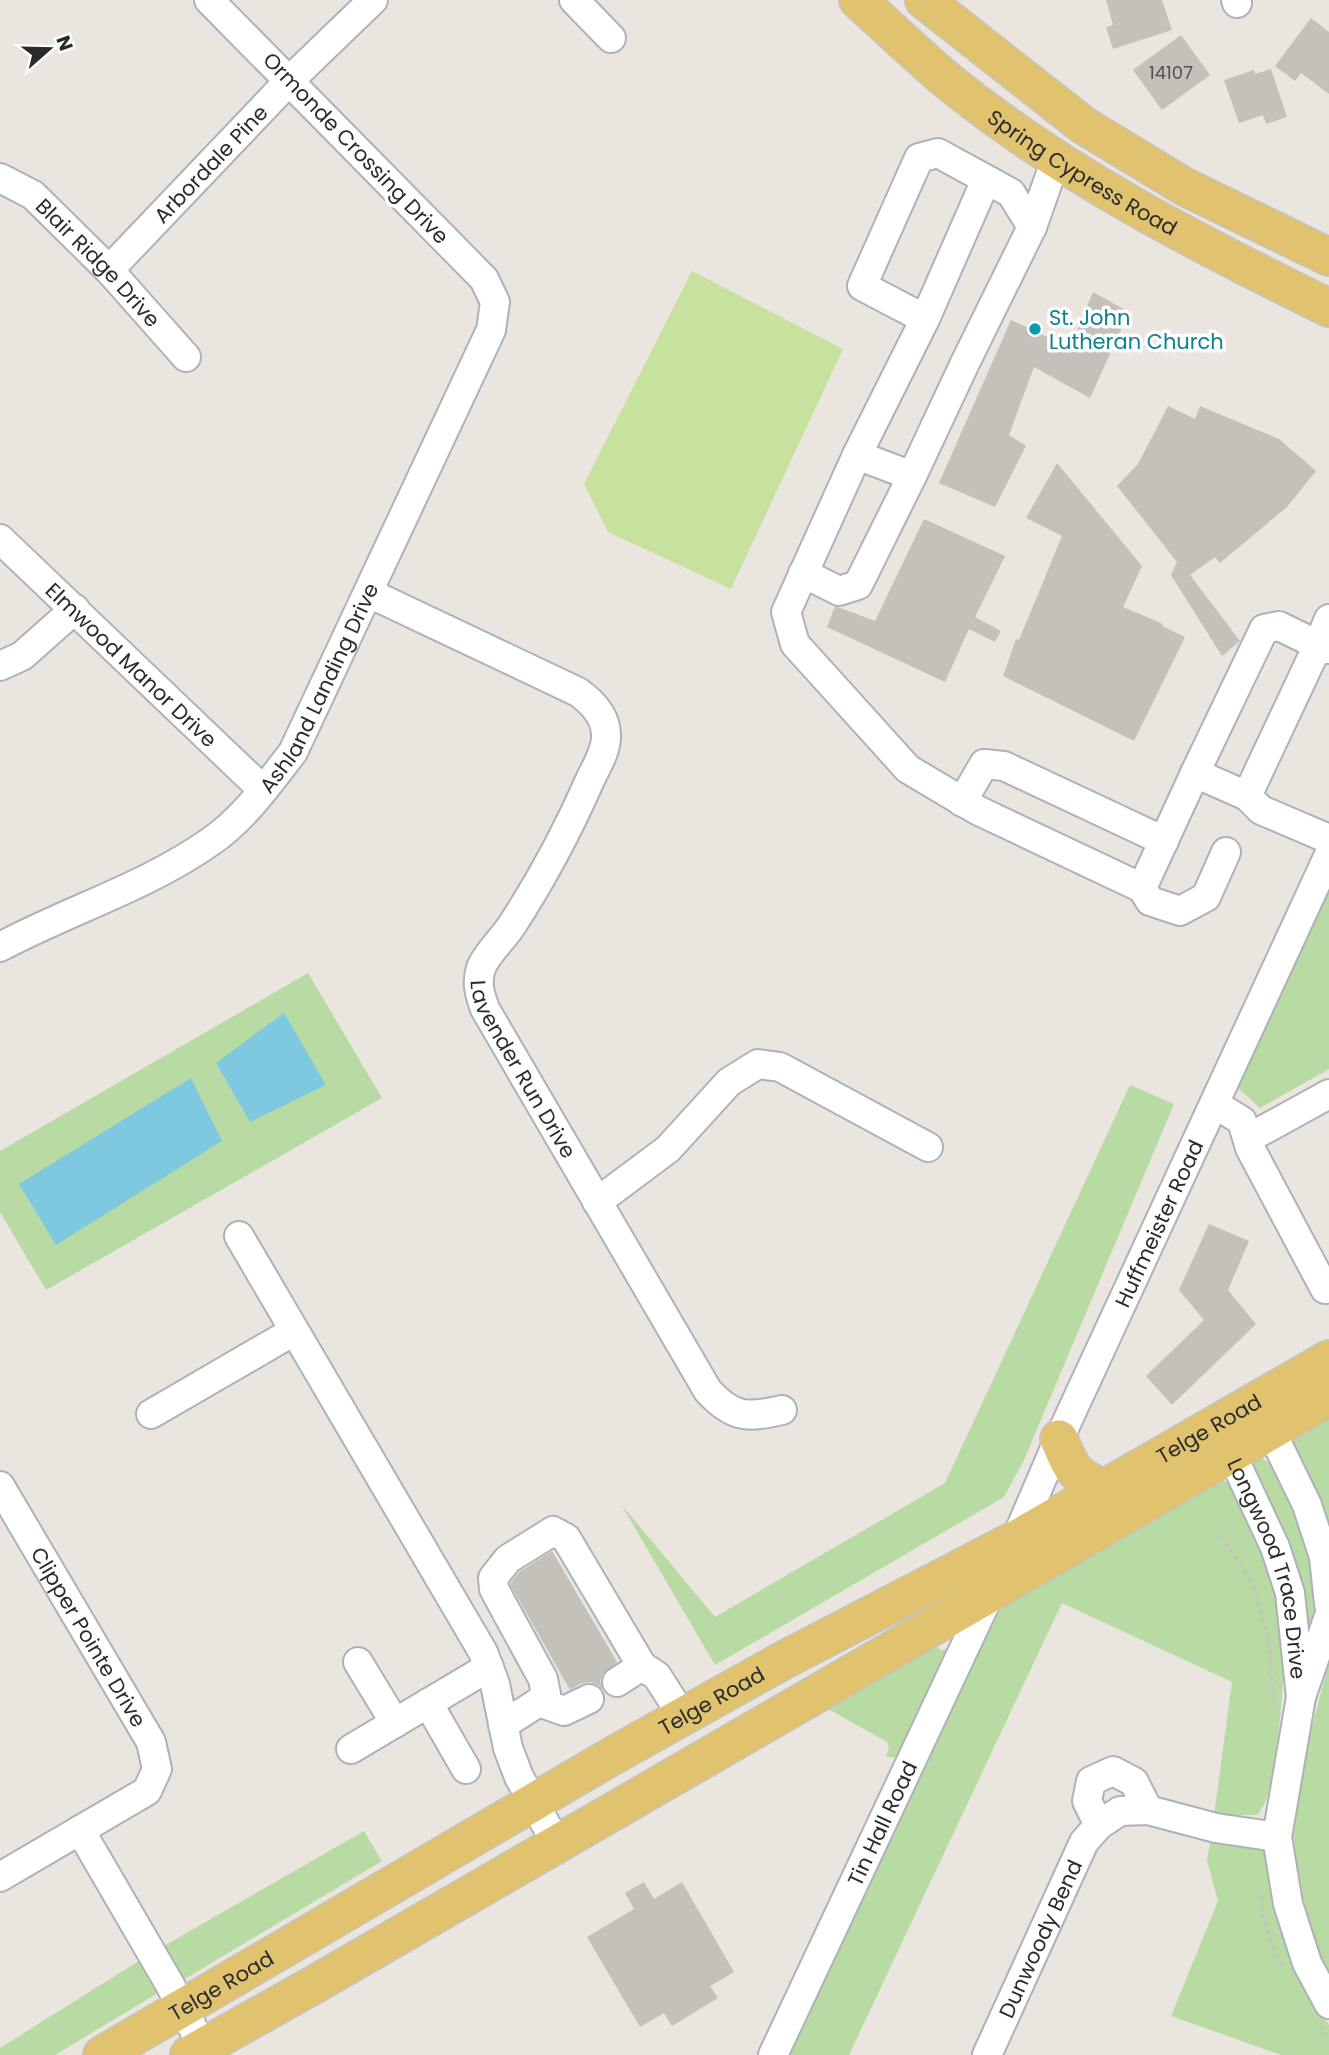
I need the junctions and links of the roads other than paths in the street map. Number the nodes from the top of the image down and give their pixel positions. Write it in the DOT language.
graph roads {
  1 [pos="209,0"];
  2 [pos="373,0"];
  3 [pos="574,0"];
  4 [pos="858,0"];
  5 [pos="924,0"];
  6 [pos="611,38"];
  7 [pos="290,80"];
  8 [pos="1083,125"];
  9 [pos="1056,159"];
  10 [pos="0,178"];
  11 [pos="999,186"];
  12 [pos="1032,227"];
  13 [pos="1329,257"];
  14 [pos="109,270"];
  15 [pos="495,302"];
  16 [pos="1329,308"];
  17 [pos="925,319"];
  18 [pos="186,357"];
  19 [pos="857,455"];
  20 [pos="912,476"];
  21 [pos="0,539"];
  22 [pos="803,573"];
  23 [pos="369,593"];
  24 [pos="75,608"];
  25 [pos="1329,619"];
  26 [pos="1323,647"];
  27 [pos="0,666"];
  28 [pos="1195,773"];
  29 [pos="263,790"];
  30 [pos="1247,796"];
  31 [pos="962,802"];
  32 [pos="1329,839"];
  33 [pos="1164,841"];
  34 [pos="1226,852"];
  35 [pos="1329,855"];
  36 [pos="1142,888"];
  37 [pos="0,947"];
  38 [pos="1329,1094"];
  39 [pos="1215,1104"];
  40 [pos="1249,1138"];
  41 [pos="928,1147"];
  42 [pos="597,1202"];
  43 [pos="239,1236"];
  44 [pos="1329,1287"];
  45 [pos="294,1331"];
  46 [pos="1329,1359"];
  47 [pos="1329,1397"];
  48 [pos="782,1410"];
  49 [pos="1238,1412"];
  50 [pos="151,1414"];
  51 [pos="1270,1431"];
  52 [pos="1059,1439"];
  53 [pos="1231,1453"];
  54 [pos="0,1486"];
  55 [pos="1105,1489"];
  56 [pos="1016,1540"];
  57 [pos="990,1592"];
  58 [pos="1329,1604"];
  59 [pos="1329,1616"];
  60 [pos="358,1662"];
  61 [pos="642,1666"];
  62 [pos="489,1667"];
  63 [pos="617,1682"];
  64 [pos="1301,1697"];
  65 [pos="589,1699"];
  66 [pos="539,1702"];
  67 [pos="428,1703"];
  68 [pos="683,1717"];
  69 [pos="395,1723"];
  70 [pos="503,1725"];
  71 [pos="351,1749"];
  72 [pos="466,1769"];
  73 [pos="533,1803"];
  74 [pos="1148,1810"];
  75 [pos="1099,1825"];
  76 [pos="80,1830"];
  77 [pos="1277,1837"];
  78 [pos="557,1844"];
  79 [pos="0,1877"];
  80 [pos="1329,2004"];
  81 [pos="182,2007"];
  82 [pos="196,2051"];
  83 [pos="102,2055"];
  84 [pos="772,2055"];
  85 [pos="987,2055"];
  1 -- 7 [label="street, Ormonde Crossing Drive"];
  2 -- 7 [label="street, Arbordale Pine"];
  3 -- 6 [label="street"];
  4 -- 9 [label="main road, Spring Cypress Road"];
  5 -- 8 [label="main road, Spring Cypress Road"];
  7 -- 14 [label="street, Arbordale Pine"];
  7 -- 15 [label="street, Ormonde Crossing Drive"];
  8 -- 9 [label="main road"];
  8 -- 13 [label="main road, Spring Cypress Road"];
  9 -- 11 [label="street"];
  9 -- 12 [label="street"];
  9 -- 16 [label="main road, Spring Cypress Road"];
  10 -- 14 [label="street, Blair Ridge Drive"];
  11 -- 12 [label="street"];
  11 -- 17 [label="street"];
  11 -- 17 [label="street"];
  12 -- 20 [label="street"];
  14 -- 18 [label="street, Blair Ridge Drive"];
  15 -- 23 [label="street, Ashland Landing Drive"];
  17 -- 19 [label="street"];
  19 -- 20 [label="street"];
  19 -- 22 [label="street"];
  20 -- 22 [label="street"];
  21 -- 24 [label="street, Elmwood Manor Drive"];
  22 -- 31 [label="street"];
  23 -- 29 [label="street, Ashland Landing Drive"];
  23 -- 42 [label="street, Lavender Run Drive"];
  24 -- 27 [label="street"];
  24 -- 29 [label="street, Elmwood Manor Drive"];
  25 -- 26 [label="street"];
  26 -- 28 [label="street"];
  26 -- 30 [label="street"];
  28 -- 30 [label="street"];
  28 -- 33 [label="street"];
  29 -- 37 [label="street, Ashland Landing Drive"];
  30 -- 32 [label="street"];
  31 -- 33 [label="street"];
  31 -- 36 [label="street"];
  33 -- 36 [label="street"];
  34 -- 36 [label="street"];
  35 -- 39 [label="street, Huffmeister Road"];
  38 -- 40 [label="street"];
  39 -- 40 [label="street"];
  39 -- 52 [label="street, Huffmeister Road"];
  40 -- 44 [label="street"];
  41 -- 42 [label="street"];
  42 -- 48 [label="street, Lavender Run Drive"];
  43 -- 45 [label="street"];
  45 -- 50 [label="street"];
  45 -- 62 [label="street"];
  46 -- 49 [label="main road, Telge Road"];
  47 -- 51 [label="main road, Telge Road"];
  49 -- 51 [label="street"];
  49 -- 53 [label="street, Longwood Trace Drive"];
  49 -- 55 [label="main road, Telge Road"];
  51 -- 53 [label="main road, Telge Road"];
  51 -- 58 [label="street"];
  52 -- 55 [label="main road"];
  52 -- 56 [label="street, Huffmeister Road"];
  53 -- 57 [label="main road, Telge Road"];
  53 -- 64 [label="street, Longwood Trace Drive"];
  54 -- 76 [label="street, Clipper Pointe Drive"];
  55 -- 56 [label="main road, Telge Road"];
  56 -- 57 [label="street, Huffmeister Road"];
  56 -- 68 [label="main road, Telge Road"];
  57 -- 78 [label="main road, Telge Road"];
  57 -- 84 [label="street, Tin Hall Road"];
  59 -- 64 [label="street, Longwood Trace Drive"];
  60 -- 69 [label="street"];
  61 -- 63 [label="street"];
  61 -- 66 [label="street"];
  61 -- 68 [label="street"];
  62 -- 67 [label="street"];
  62 -- 70 [label="street"];
  64 -- 77 [label="street, Longwood Trace Drive"];
  65 -- 66 [label="street"];
  66 -- 70 [label="street"];
  67 -- 69 [label="street"];
  67 -- 72 [label="street"];
  68 -- 73 [label="main road, Telge Road"];
  69 -- 71 [label="street"];
  70 -- 73 [label="street"];
  73 -- 78 [label="street"];
  73 -- 81 [label="main road, Telge Road"];
  74 -- 75 [label="street, Dunwoody Bend"];
  74 -- 75 [label="street"];
  74 -- 77 [label="street, Dunwoody Bend"];
  75 -- 85 [label="street, Dunwoody Bend"];
  76 -- 79 [label="street"];
  76 -- 81 [label="street"];
  77 -- 80 [label="street, Longwood Trace Drive"];
  78 -- 82 [label="main road, Telge Road"];
  81 -- 82 [label="street"];
  81 -- 83 [label="main road, Telge Road"];
}
